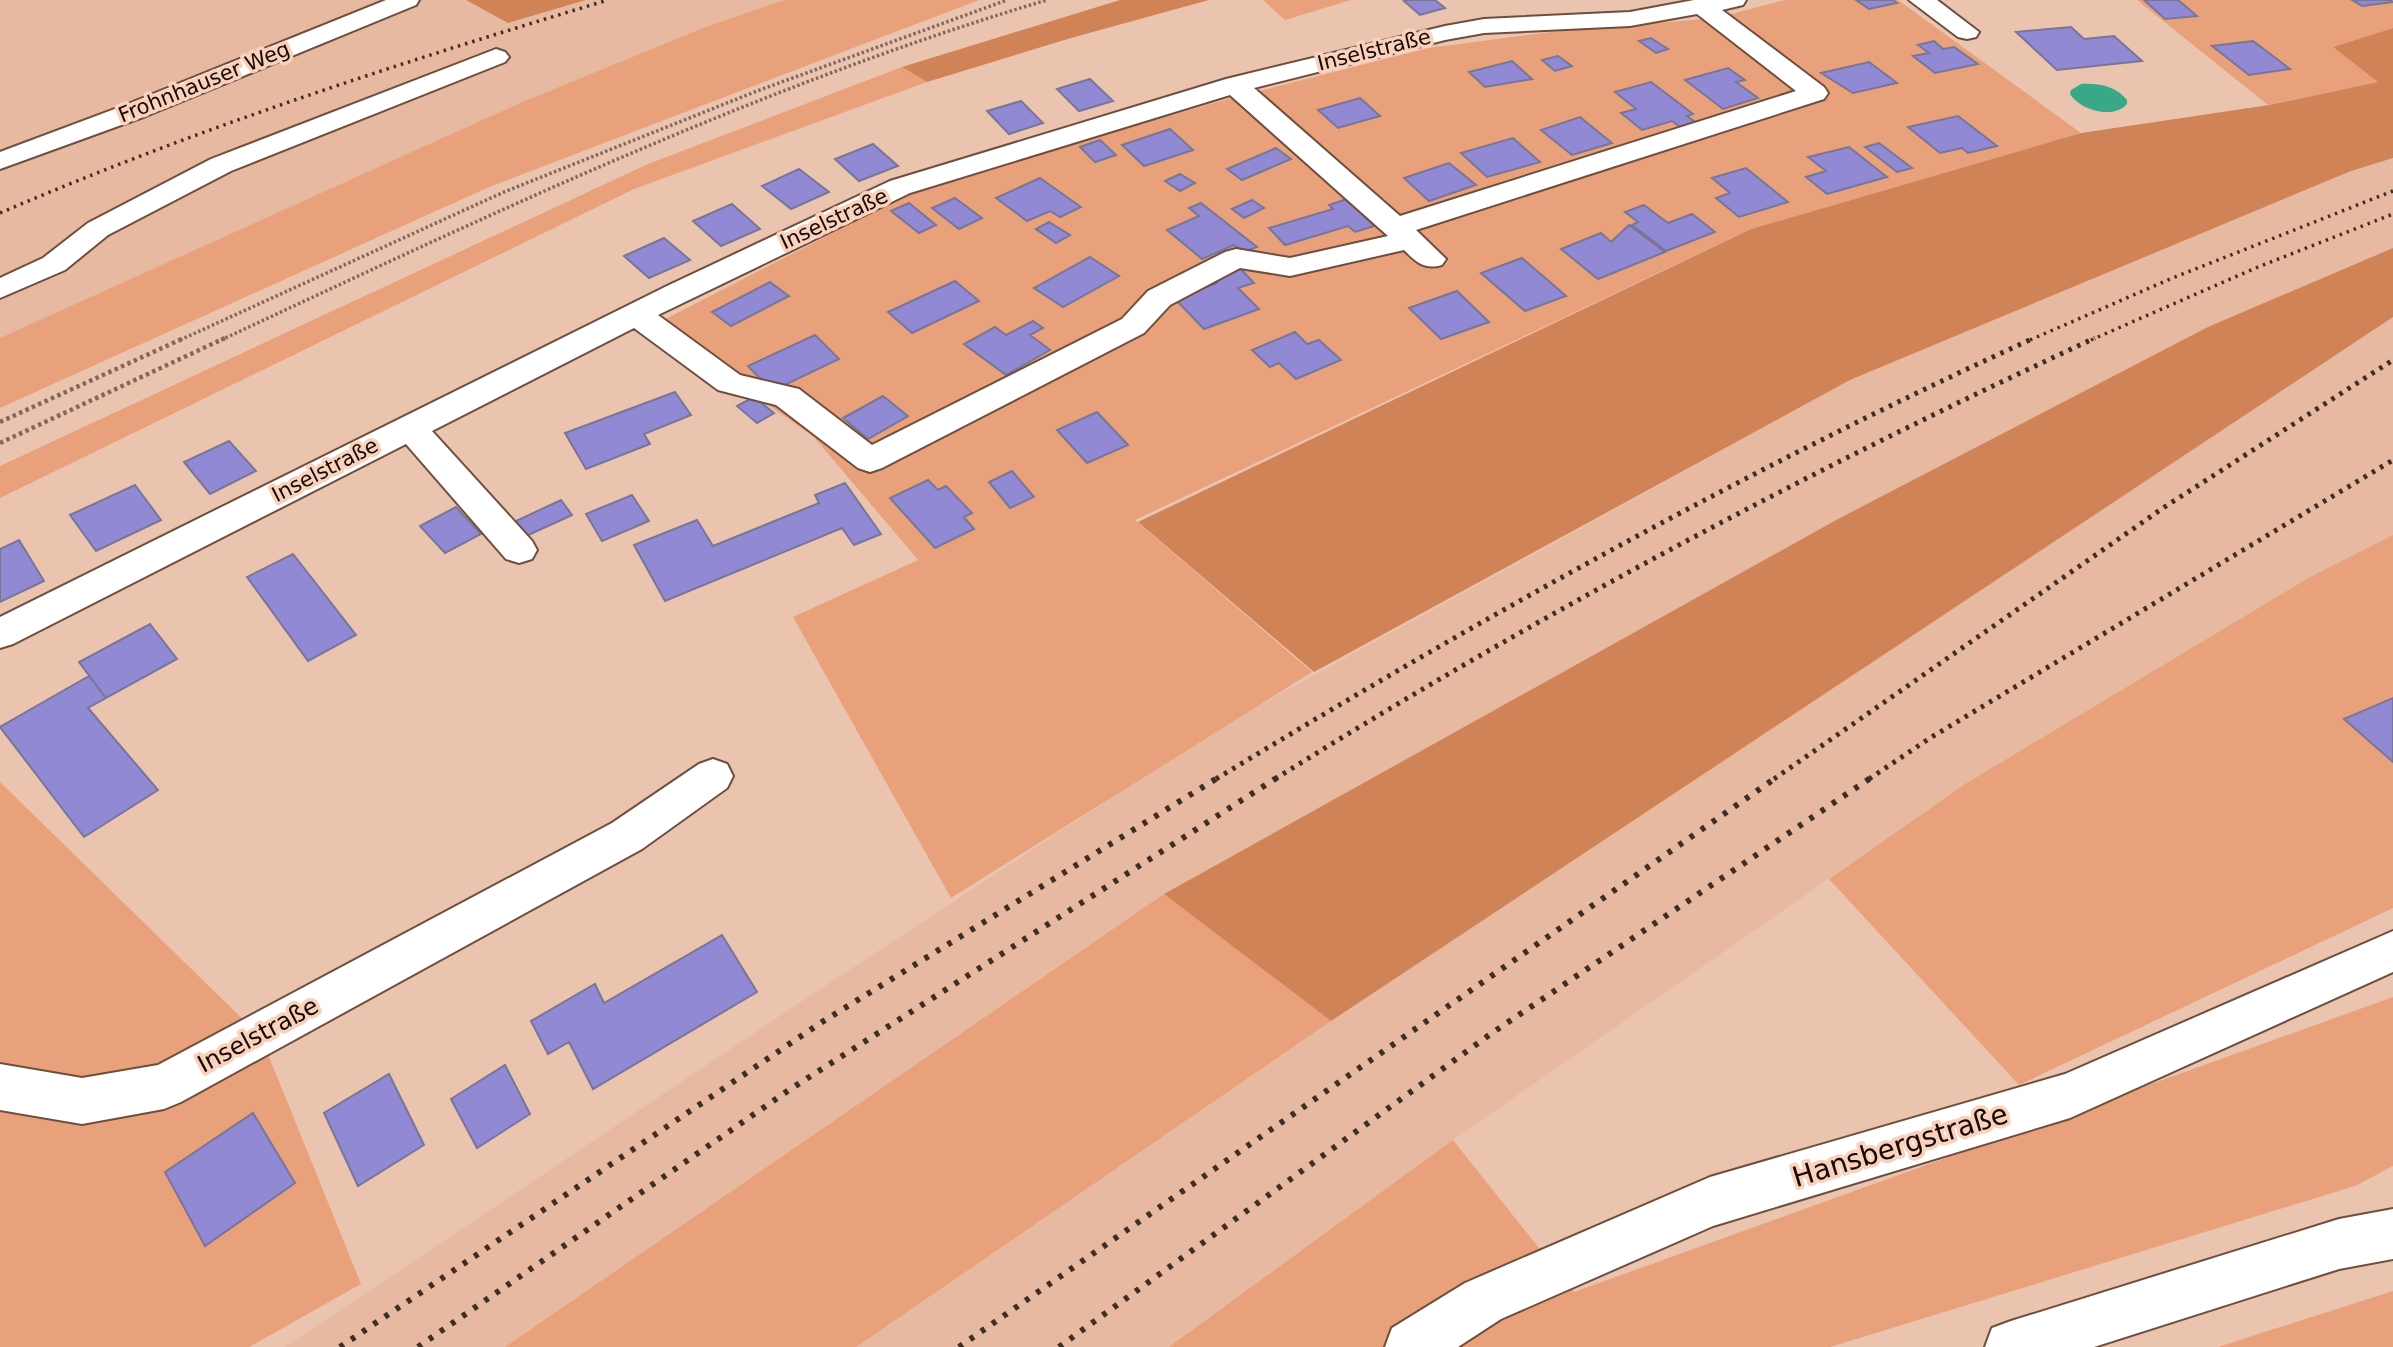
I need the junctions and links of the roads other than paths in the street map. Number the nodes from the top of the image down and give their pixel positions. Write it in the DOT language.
graph roads {
  1 [pos="407,0"];
  2 [pos="1734,0"];
  3 [pos="1921,0"];
  4 [pos="1703,7"];
  5 [pos="1967,32"];
  6 [pos="496,57"];
  7 [pos="1235,85"];
  8 [pos="0,161"];
  9 [pos="1412,242"];
  10 [pos="0,289"];
  11 [pos="636,314"];
  12 [pos="410,428"];
  13 [pos="519,550"];
  14 [pos="0,634"];
  15 [pos="713,775"];
  16 [pos="2393,951"];
  17 [pos="0,1087"];
  18 [pos="2393,1234"];
  19 [pos="1410,1347"];
  20 [pos="2011,1347"];
  1 -- 8 [label="street, Frohnhauser Weg"];
  2 -- 4 [label="street, Inselstraße"];
  3 -- 5 [label="street"];
  4 -- 7 [label="street, Inselstraße"];
  4 -- 9 [label="street"];
  6 -- 10 [label="street"];
  7 -- 9 [label="street"];
  7 -- 11 [label="street, Inselstraße"];
  9 -- 11 [label="street"];
  11 -- 12 [label="street, Inselstraße"];
  12 -- 13 [label="street"];
  12 -- 14 [label="street, Inselstraße"];
  15 -- 17 [label="street, Inselstraße"];
  16 -- 19 [label="street, Hansbergstraße"];
  18 -- 20 [label="street"];
}
